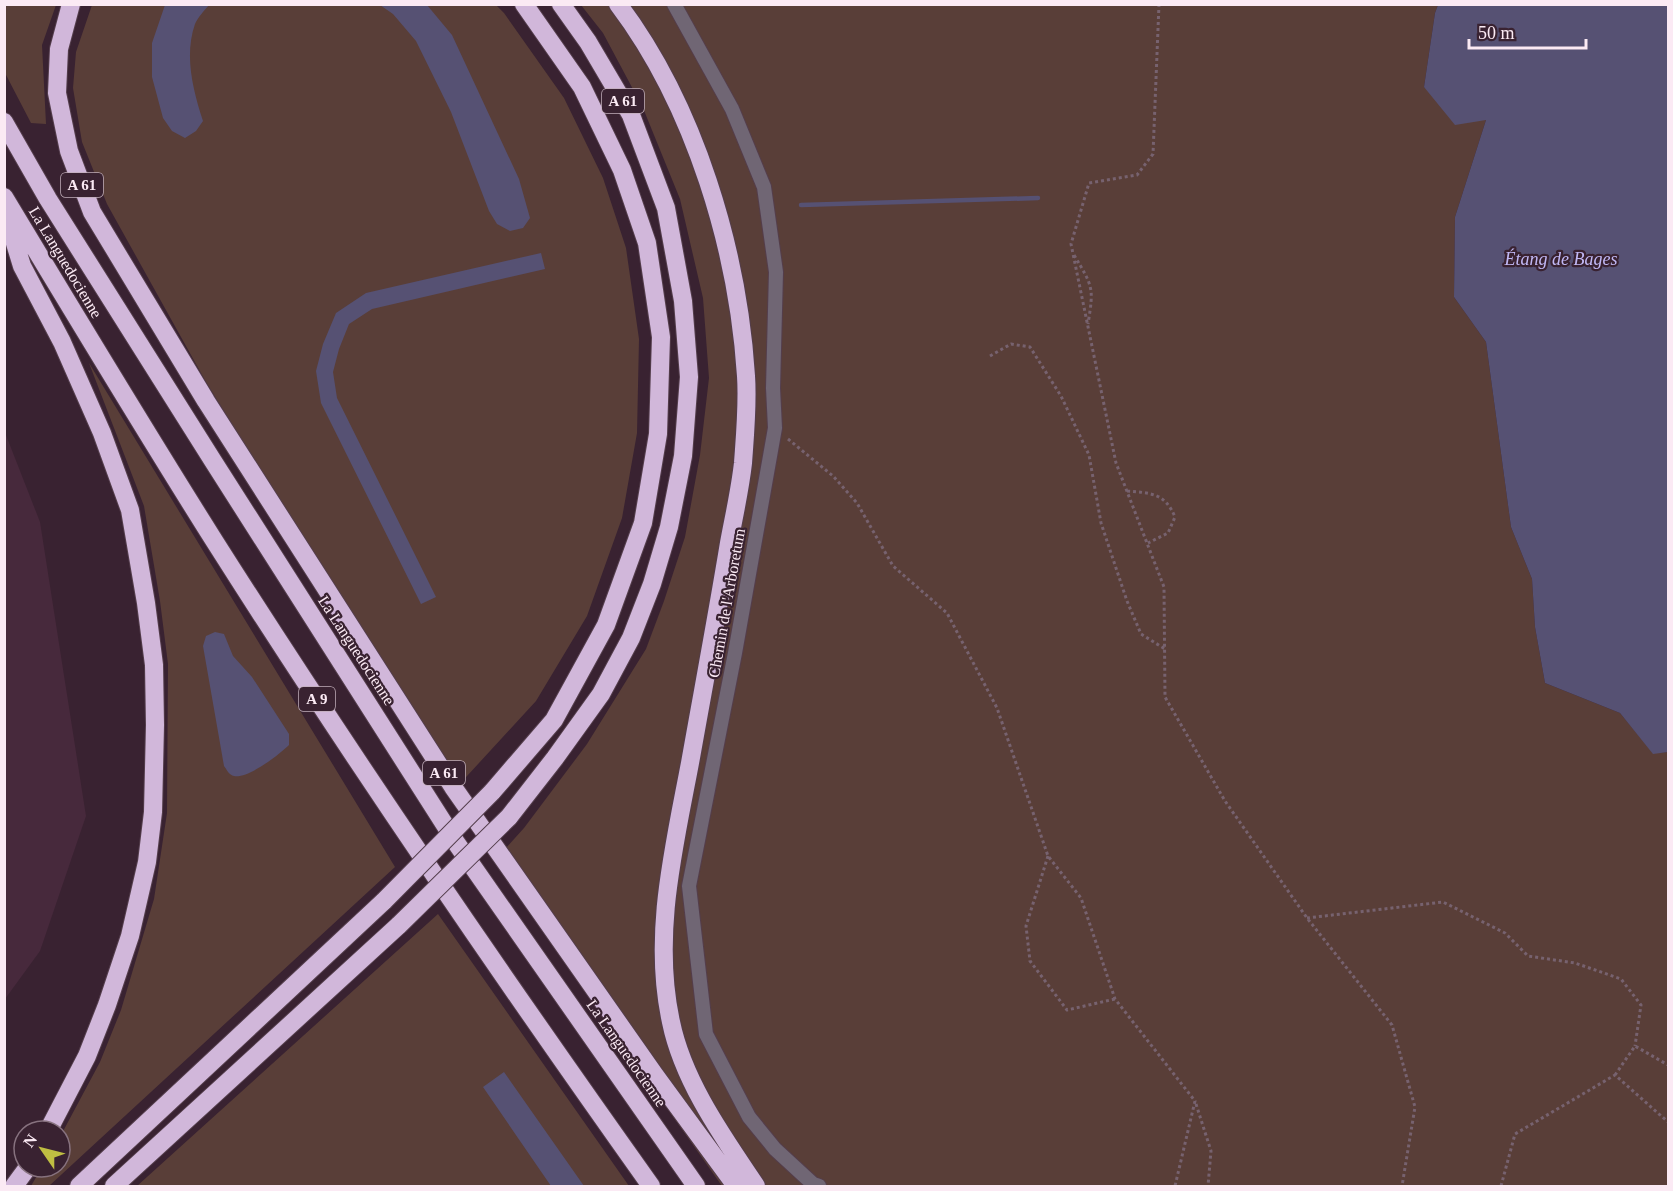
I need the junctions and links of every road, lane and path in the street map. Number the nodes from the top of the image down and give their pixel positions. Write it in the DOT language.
graph roads {
  1 [pos="71,4"];
  2 [pos="524,4"];
  3 [pos="561,4"];
  4 [pos="618,4"];
  5 [pos="674,4"];
  6 [pos="1159,4"];
  7 [pos="4,122"];
  8 [pos="4,197"];
  9 [pos="4,210"];
  10 [pos="1072,253"];
  11 [pos="1088,326"];
  12 [pos="990,356"];
  13 [pos="775,428"];
  14 [pos="1127,491"];
  15 [pos="1147,543"];
  16 [pos="1165,649"];
  17 [pos="1048,856"];
  18 [pos="1307,918"];
  19 [pos="1115,999"];
  20 [pos="1635,1046"];
  21 [pos="1668,1065"];
  22 [pos="1615,1076"];
  23 [pos="1195,1101"];
  24 [pos="54,1119"];
  25 [pos="1668,1122"];
  26 [pos="79,1186"];
  27 [pos="114,1186"];
  28 [pos="651,1186"];
  29 [pos="696,1186"];
  30 [pos="735,1186"];
  31 [pos="756,1186"];
  32 [pos="819,1186"];
  33 [pos="1175,1186"];
  34 [pos="1208,1186"];
  35 [pos="1402,1186"];
  36 [pos="1502,1186"];
  1 -- 30 [label="highway, A 61"];
  2 -- 26 [label="highway, A 61, bridge"];
  3 -- 27 [label="highway, A 61, bridge"];
  4 -- 31 [label="highway"];
  5 -- 13 [label="street, Chemin de l'Arboretum"];
  6 -- 10 [label="path"];
  7 -- 29 [label="highway, La Languedocienne / A 9"];
  8 -- 28 [label="highway, La Languedocienne / A 9"];
  9 -- 24 [label="highway"];
  10 -- 11 [label="path"];
  10 -- 11 [label="path"];
  11 -- 14 [label="path"];
  12 -- 16 [label="path"];
  13 -- 17 [label="path"];
  13 -- 32 [label="street, Chemin de l'Arboretum"];
  14 -- 15 [label="path"];
  14 -- 15 [label="path"];
  15 -- 16 [label="path"];
  16 -- 18 [label="path"];
  17 -- 19 [label="path"];
  17 -- 19 [label="path"];
  18 -- 20 [label="path"];
  18 -- 35 [label="path"];
  19 -- 23 [label="path"];
  20 -- 21 [label="path"];
  20 -- 22 [label="path"];
  22 -- 25 [label="path"];
  22 -- 36 [label="path"];
  23 -- 33 [label="path"];
  23 -- 34 [label="path"];
}
